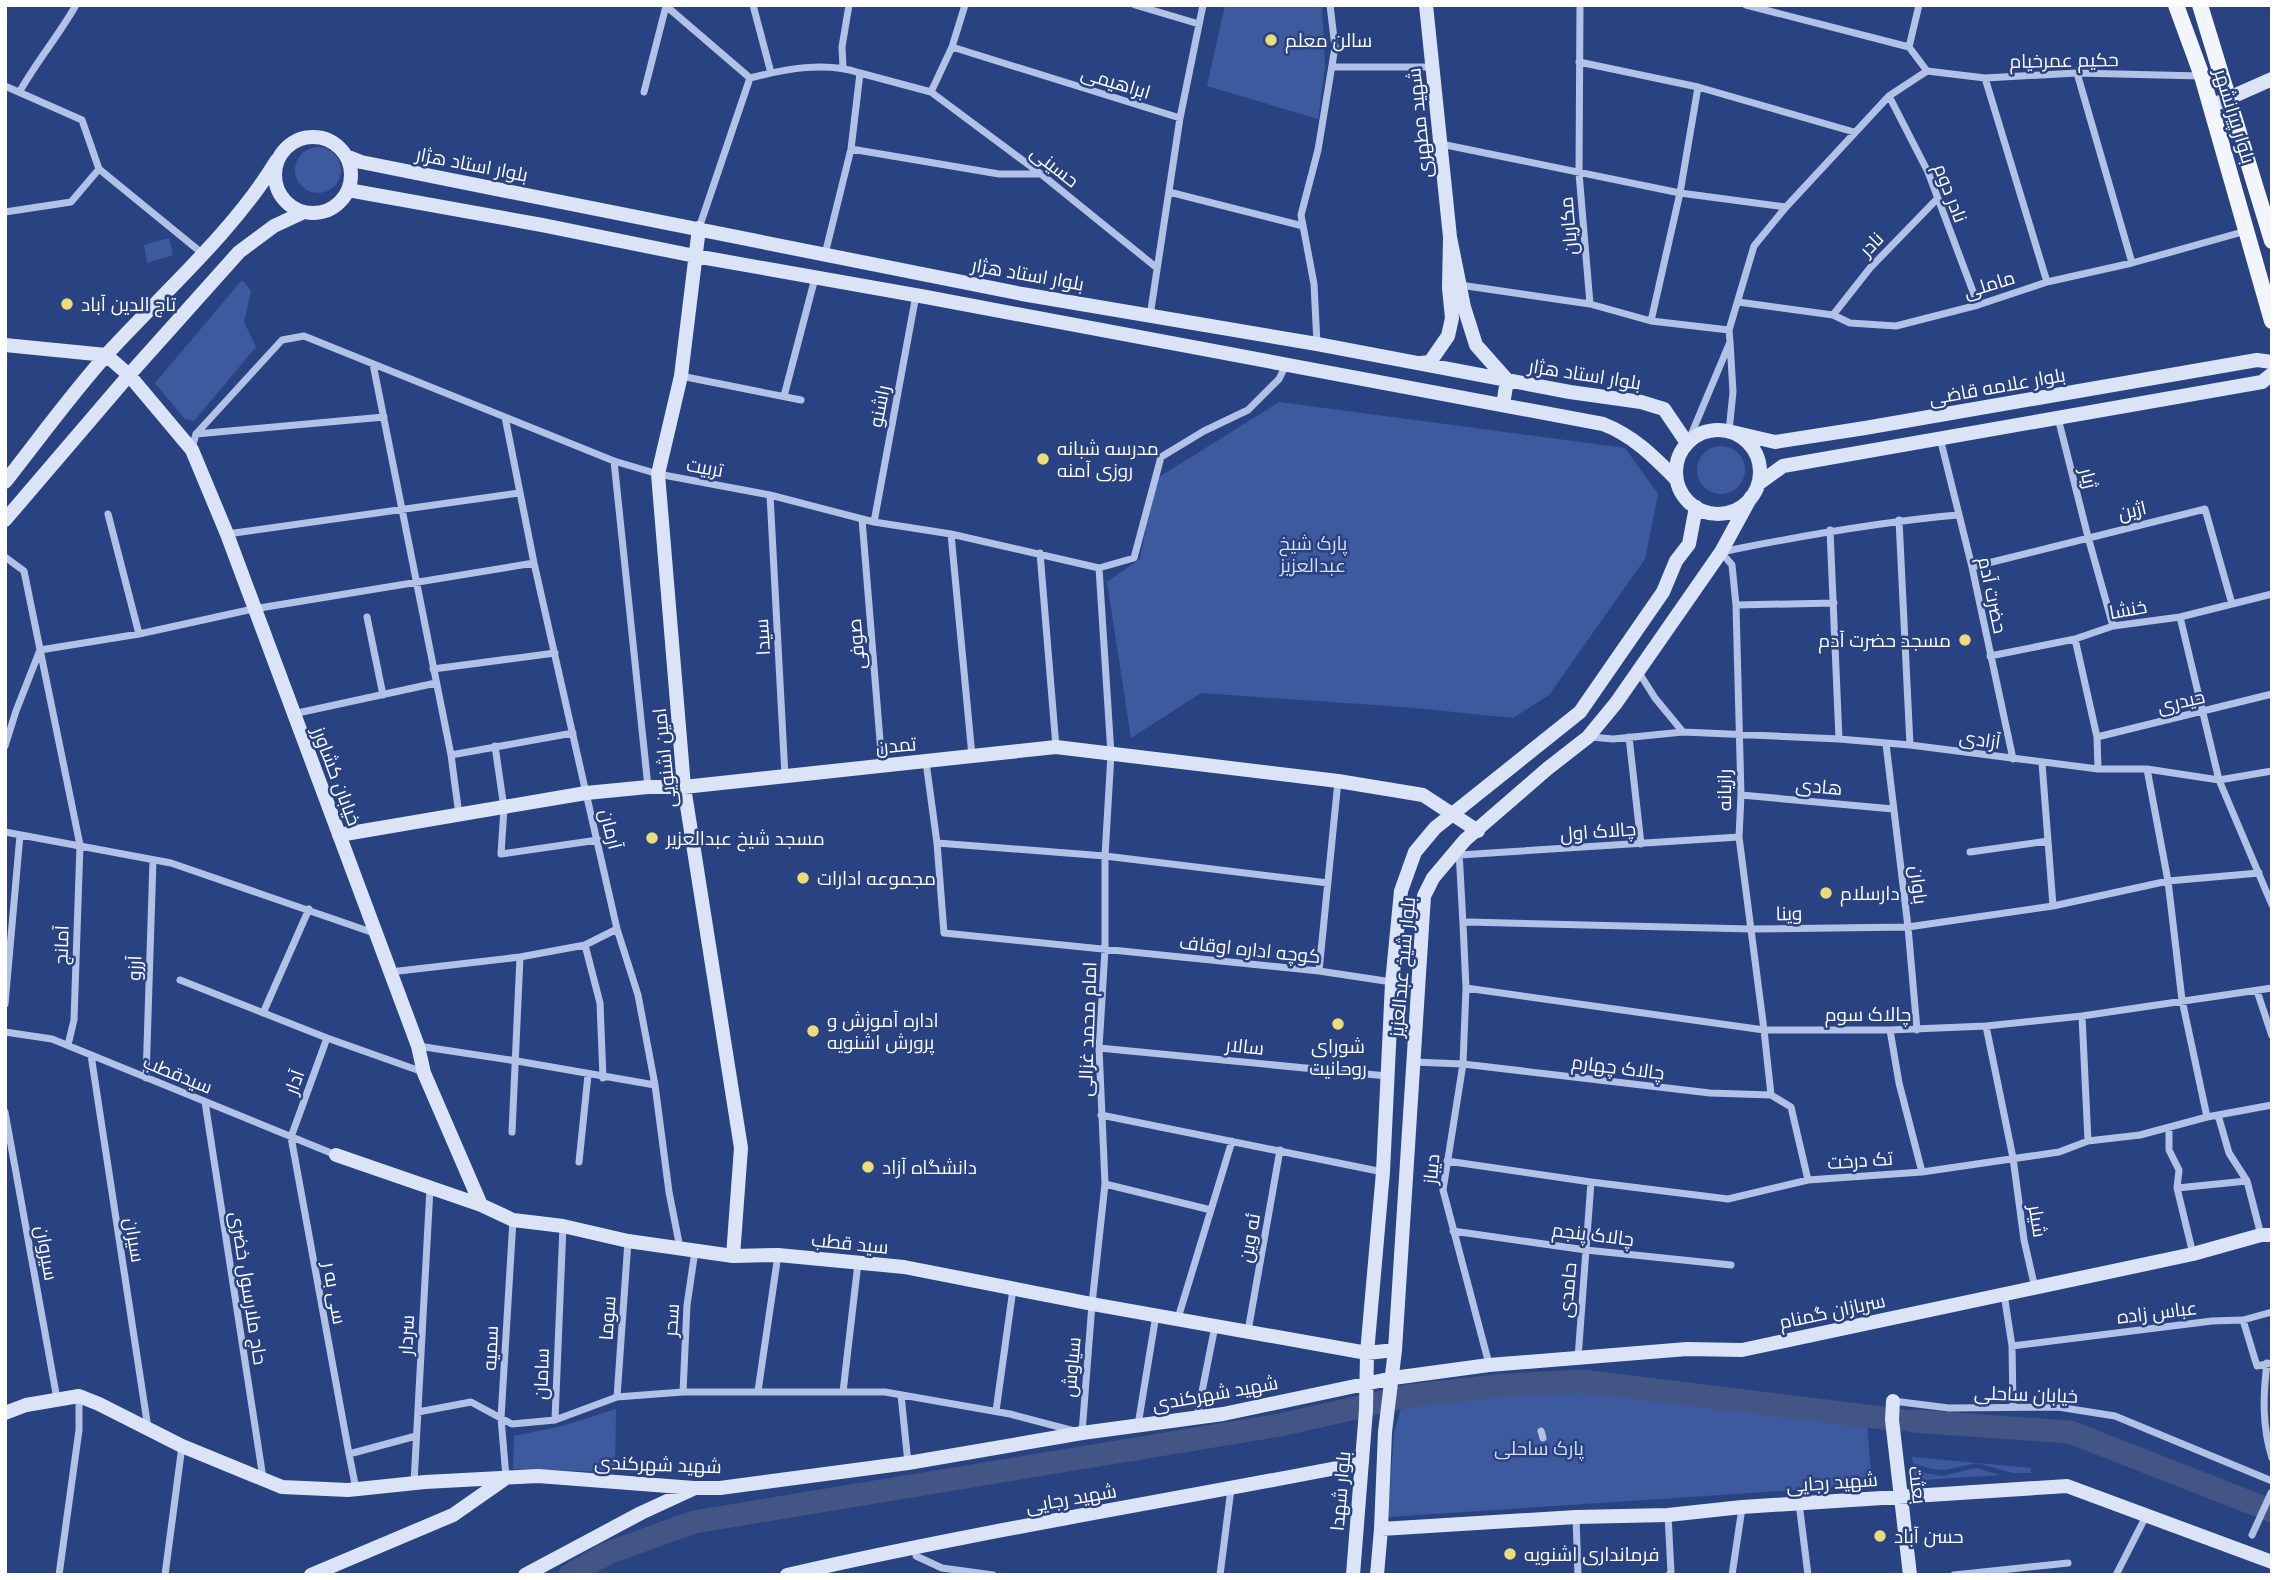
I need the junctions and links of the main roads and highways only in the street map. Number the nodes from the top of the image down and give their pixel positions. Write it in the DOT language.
graph roads {
  1 [pos="2176,5"];
  2 [pos="2200,5"];
  3 [pos="2270,230"];
  4 [pos="2272,321"];
  1 -- 4 [label="main road, بلوار پیرانشهر"];
  2 -- 3 [label="main road, بلوار پیرانشهر"];
}
